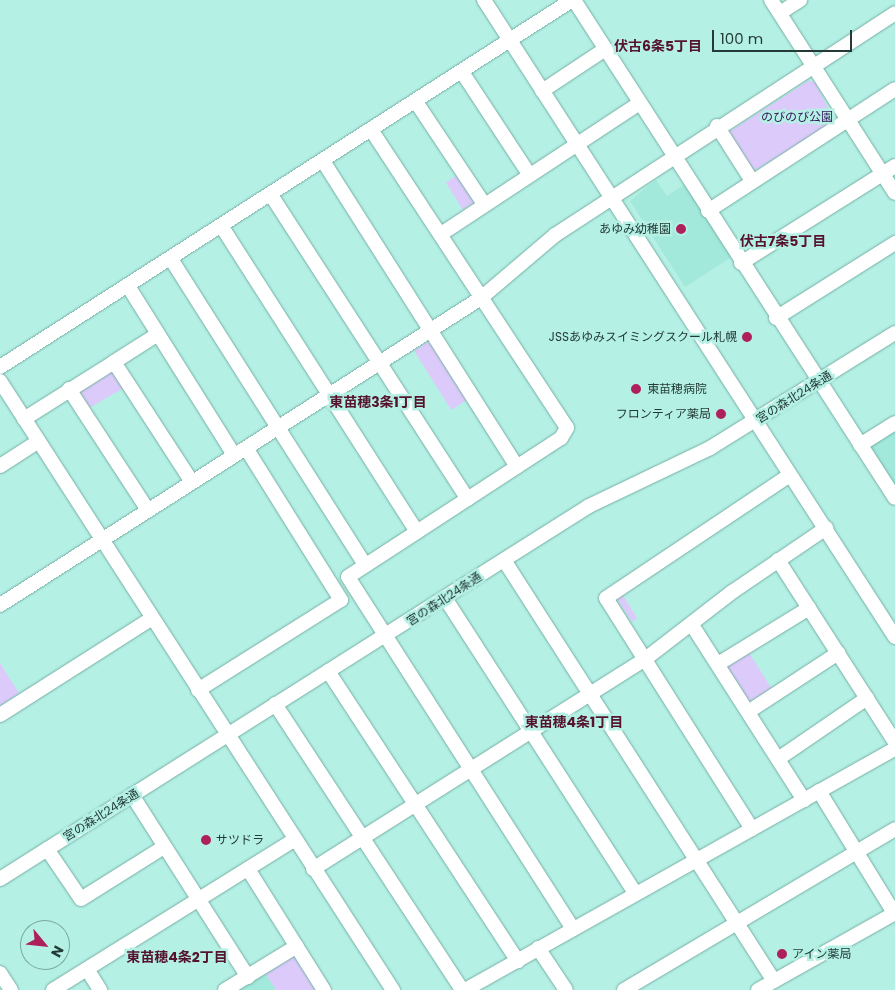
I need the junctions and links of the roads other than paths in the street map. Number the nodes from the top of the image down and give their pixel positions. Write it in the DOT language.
graph roads {
  1 [pos="484,0"];
  2 [pos="573,0"];
  3 [pos="771,0"];
  4 [pos="800,0"];
  5 [pos="780,13"];
  6 [pos="895,13"];
  7 [pos="510,41"];
  8 [pos="604,50"];
  9 [pos="814,66"];
  10 [pos="462,72"];
  11 [pos="895,89"];
  12 [pos="542,91"];
  13 [pos="416,102"];
  14 [pos="638,104"];
  15 [pos="849,118"];
  16 [pos="717,126"];
  17 [pos="372,131"];
  18 [pos="576,144"];
  19 [pos="674,158"];
  20 [pos="323,161"];
  21 [pos="895,166"];
  22 [pos="529,174"];
  23 [pos="883,174"];
  24 [pos="752,180"];
  25 [pos="895,193"];
  26 [pos="271,195"];
  27 [pos="612,199"];
  28 [pos="484,204"];
  29 [pos="708,211"];
  30 [pos="222,227"];
  31 [pos="441,234"];
  32 [pos="895,243"];
  33 [pos="171,259"];
  34 [pos="741,263"];
  35 [pos="128,286"];
  36 [pos="481,298"];
  37 [pos="776,318"];
  38 [pos="430,330"];
  39 [pos="895,333"];
  40 [pos="158,334"];
  41 [pos="114,362"];
  42 [pos="380,362"];
  43 [pos="0,367"];
  44 [pos="0,381"];
  45 [pos="818,382"];
  46 [pos="69,390"];
  47 [pos="328,395"];
  48 [pos="24,419"];
  49 [pos="755,422"];
  50 [pos="895,423"];
  51 [pos="278,427"];
  52 [pos="39,441"];
  53 [pos="860,445"];
  54 [pos="246,448"];
  55 [pos="234,455"];
  56 [pos="0,466"];
  57 [pos="517,467"];
  58 [pos="790,475"];
  59 [pos="192,482"];
  60 [pos="895,498"];
  61 [pos="468,499"];
  62 [pos="148,510"];
  63 [pos="826,528"];
  64 [pos="417,532"];
  65 [pos="102,540"];
  66 [pos="504,560"];
  67 [pos="778,560"];
  68 [pos="364,563"];
  69 [pos="445,598"];
  70 [pos="0,605"];
  71 [pos="809,608"];
  72 [pos="152,618"];
  73 [pos="692,625"];
  74 [pos="895,636"];
  75 [pos="384,637"];
  76 [pos="838,653"];
  77 [pos="644,660"];
  78 [pos="718,664"];
  79 [pos="328,671"];
  80 [pos="198,690"];
  81 [pos="591,694"];
  82 [pos="867,698"];
  83 [pos="275,704"];
  84 [pos="748,712"];
  85 [pos="0,715"];
  86 [pos="533,730"];
  87 [pos="227,735"];
  88 [pos="895,742"];
  89 [pos="895,749"];
  90 [pos="778,759"];
  91 [pos="471,769"];
  92 [pos="819,791"];
  93 [pos="132,796"];
  94 [pos="804,800"];
  95 [pos="414,805"];
  96 [pos="895,829"];
  97 [pos="752,830"];
  98 [pos="362,838"];
  99 [pos="294,840"];
  100 [pos="164,847"];
  101 [pos="47,849"];
  102 [pos="856,854"];
  103 [pos="696,860"];
  104 [pos="248,869"];
  105 [pos="313,869"];
  106 [pos="0,878"];
  107 [pos="636,894"];
  108 [pos="199,901"];
  109 [pos="894,913"];
  110 [pos="739,925"];
  111 [pos="573,929"];
  112 [pos="296,946"];
  113 [pos="538,948"];
  114 [pos="518,960"];
  115 [pos="87,969"];
  116 [pos="0,973"];
  117 [pos="248,977"];
  118 [pos="774,981"];
  119 [pos="11,990"];
  120 [pos="53,990"];
  121 [pos="100,990"];
  122 [pos="225,990"];
  123 [pos="324,990"];
  124 [pos="393,990"];
  125 [pos="464,990"];
  126 [pos="566,990"];
  127 [pos="624,990"];
  128 [pos="758,990"];
  1 -- 7 [label="street"];
  2 -- 7 [label="street"];
  2 -- 8 [label="street"];
  3 -- 5 [label="street"];
  4 -- 5 [label="street"];
  5 -- 9 [label="street"];
  6 -- 9 [label="street"];
  7 -- 10 [label="street"];
  7 -- 12 [label="street"];
  8 -- 12 [label="street"];
  8 -- 14 [label="street"];
  9 -- 15 [label="street"];
  9 -- 16 [label="street"];
  10 -- 13 [label="street"];
  10 -- 22 [label="street"];
  11 -- 15 [label="street"];
  12 -- 18 [label="street"];
  13 -- 17 [label="street"];
  13 -- 28 [label="street"];
  14 -- 18 [label="street"];
  14 -- 19 [label="street"];
  15 -- 23 [label="street"];
  15 -- 24 [label="street"];
  16 -- 19 [label="street"];
  16 -- 24 [label="street"];
  17 -- 20 [label="street"];
  17 -- 31 [label="street"];
  18 -- 22 [label="street"];
  18 -- 27 [label="street"];
  19 -- 27 [label="street"];
  19 -- 29 [label="street"];
  20 -- 26 [label="street"];
  20 -- 38 [label="street"];
  21 -- 23 [label="street"];
  22 -- 28 [label="street"];
  23 -- 25 [label="street"];
  23 -- 34 [label="street"];
  24 -- 29 [label="street"];
  26 -- 30 [label="street"];
  26 -- 42 [label="street"];
  27 -- 36 [label="street"];
  27 -- 49 [label="street"];
  28 -- 31 [label="street"];
  29 -- 34 [label="street"];
  30 -- 33 [label="street"];
  30 -- 47 [label="street"];
  31 -- 36 [label="street"];
  32 -- 37 [label="street"];
  33 -- 35 [label="street"];
  33 -- 51 [label="street"];
  34 -- 37 [label="street"];
  35 -- 40 [label="street"];
  35 -- 43 [label="street"];
  36 -- 38 [label="street"];
  36 -- 57 [label="street"];
  37 -- 45 [label="street"];
  38 -- 42 [label="street"];
  38 -- 57 [label="street"];
  39 -- 45 [label="street, 宮の森北24条通"];
  40 -- 41 [label="street"];
  40 -- 55 [label="street"];
  41 -- 46 [label="street"];
  41 -- 59 [label="street"];
  42 -- 47 [label="street"];
  42 -- 61 [label="street"];
  44 -- 48 [label="street"];
  45 -- 49 [label="street, 宮の森北24条通"];
  45 -- 53 [label="street"];
  46 -- 48 [label="street"];
  46 -- 62 [label="street"];
  47 -- 51 [label="street"];
  47 -- 64 [label="street"];
  48 -- 52 [label="street"];
  49 -- 58 [label="street"];
  49 -- 66 [label="street, 宮の森北24条通"];
  50 -- 53 [label="street"];
  51 -- 54 [label="street"];
  51 -- 68 [label="street"];
  52 -- 56 [label="street"];
  52 -- 65 [label="street"];
  53 -- 60 [label="street"];
  54 -- 55 [label="street"];
  54 -- 80 [label="street"];
  55 -- 59 [label="street"];
  57 -- 61 [label="street"];
  58 -- 63 [label="street"];
  58 -- 77 [label="street"];
  59 -- 62 [label="street"];
  61 -- 64 [label="street"];
  62 -- 65 [label="street"];
  63 -- 67 [label="street"];
  63 -- 74 [label="street"];
  64 -- 68 [label="street"];
  65 -- 70 [label="street"];
  65 -- 72 [label="street"];
  66 -- 69 [label="street, 宮の森北24条通"];
  66 -- 81 [label="street"];
  67 -- 71 [label="street"];
  67 -- 73 [label="street"];
  68 -- 75 [label="street"];
  69 -- 75 [label="street, 宮の森北24条通"];
  69 -- 86 [label="street"];
  71 -- 76 [label="street"];
  71 -- 78 [label="street"];
  72 -- 80 [label="street"];
  72 -- 85 [label="street"];
  73 -- 77 [label="street"];
  73 -- 78 [label="street"];
  75 -- 79 [label="street, 宮の森北24条通"];
  75 -- 91 [label="street"];
  76 -- 82 [label="street"];
  76 -- 84 [label="street"];
  77 -- 81 [label="street"];
  77 -- 97 [label="street"];
  78 -- 84 [label="street"];
  79 -- 83 [label="street, 宮の森北24条通"];
  79 -- 95 [label="street"];
  80 -- 87 [label="street"];
  81 -- 86 [label="street"];
  81 -- 103 [label="street"];
  82 -- 88 [label="street"];
  82 -- 90 [label="street"];
  83 -- 87 [label="street, 宮の森北24条通"];
  83 -- 98 [label="street"];
  84 -- 90 [label="street"];
  86 -- 91 [label="street"];
  86 -- 107 [label="street"];
  87 -- 93 [label="street, 宮の森北24条通"];
  87 -- 99 [label="street"];
  89 -- 92 [label="street"];
  90 -- 94 [label="street"];
  91 -- 95 [label="street"];
  91 -- 111 [label="street"];
  92 -- 94 [label="street"];
  92 -- 102 [label="street"];
  93 -- 100 [label="street"];
  93 -- 101 [label="street, 宮の森北24条通"];
  94 -- 97 [label="street"];
  95 -- 98 [label="street"];
  95 -- 114 [label="street"];
  96 -- 102 [label="street"];
  97 -- 103 [label="street"];
  98 -- 105 [label="street"];
  98 -- 125 [label="street"];
  99 -- 104 [label="street"];
  99 -- 105 [label="street"];
  100 -- 101 [label="street"];
  100 -- 108 [label="street"];
  101 -- 106 [label="street, 宮の森北24条通"];
  102 -- 109 [label="street"];
  102 -- 110 [label="street"];
  103 -- 107 [label="street"];
  103 -- 110 [label="street"];
  104 -- 108 [label="street"];
  104 -- 112 [label="street"];
  105 -- 124 [label="street"];
  107 -- 111 [label="street"];
  108 -- 115 [label="street"];
  108 -- 117 [label="street"];
  109 -- 118 [label="street"];
  110 -- 118 [label="street"];
  110 -- 127 [label="street"];
  111 -- 113 [label="street"];
  112 -- 117 [label="street"];
  112 -- 123 [label="street"];
  113 -- 114 [label="street"];
  113 -- 126 [label="street"];
  114 -- 125 [label="street"];
  115 -- 120 [label="street"];
  115 -- 121 [label="street"];
  116 -- 119 [label="street"];
  117 -- 122 [label="street"];
  118 -- 128 [label="street"];
}
